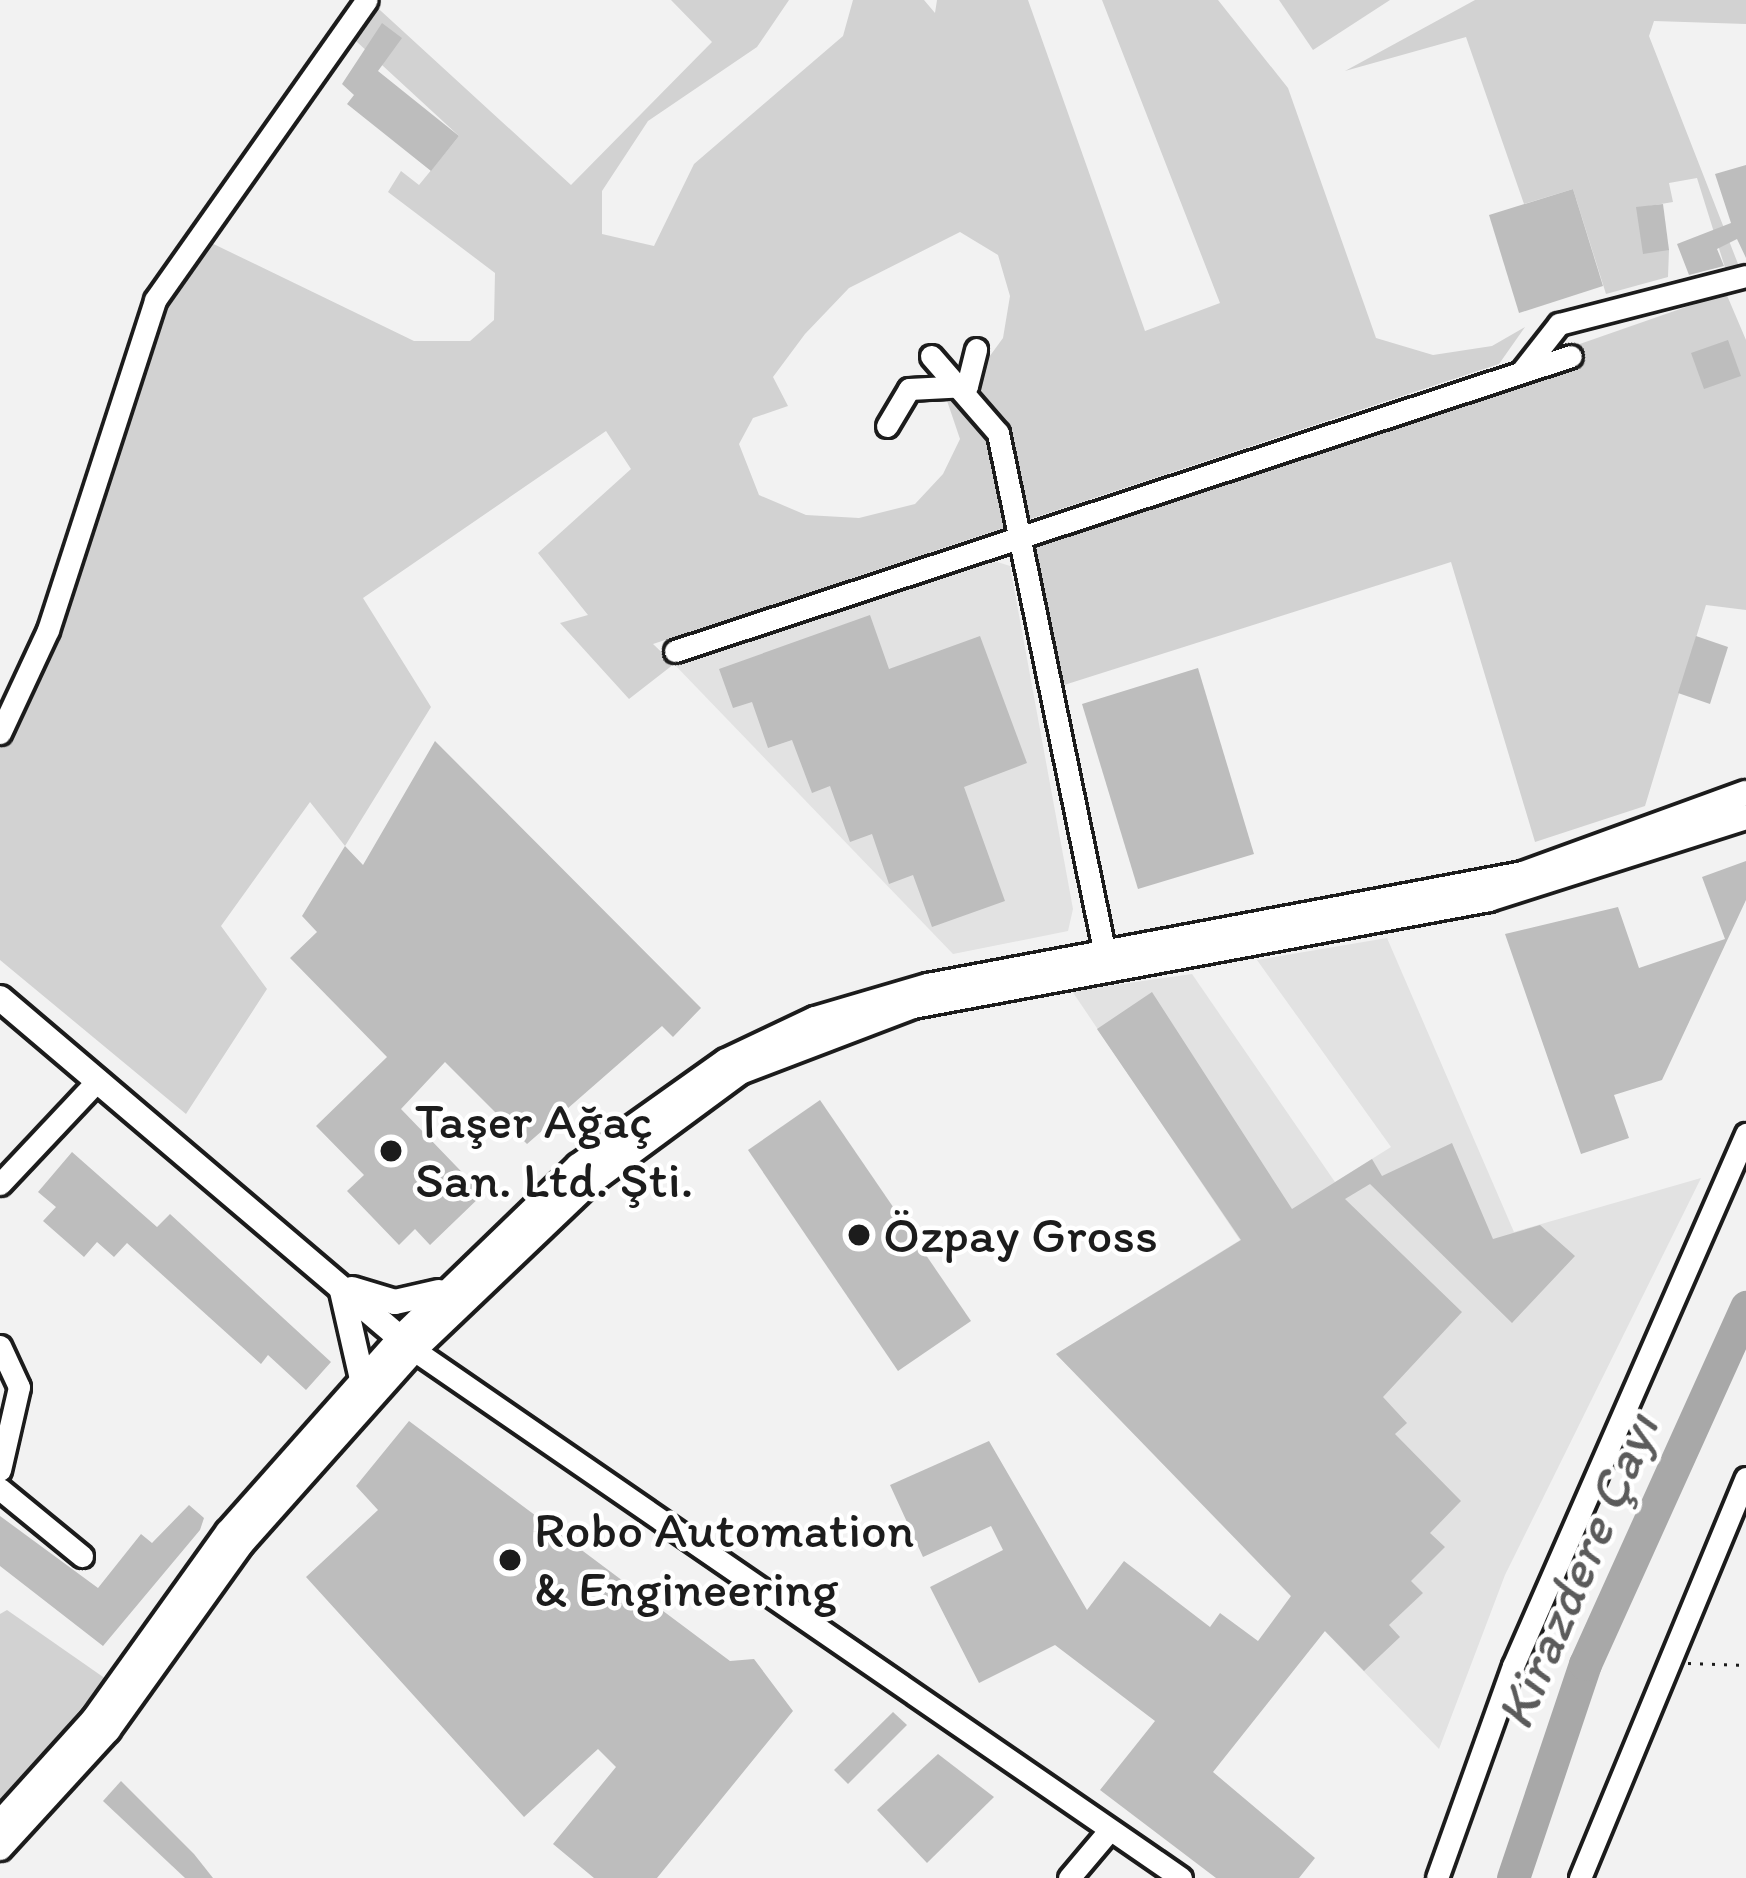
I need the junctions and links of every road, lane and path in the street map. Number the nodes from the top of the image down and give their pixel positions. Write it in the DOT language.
graph roads {
  1 [pos="367,0"];
  2 [pos="1746,277"];
  3 [pos="976,350"];
  4 [pos="931,356"];
  5 [pos="1571,356"];
  6 [pos="1522,371"];
  7 [pos="968,386"];
  8 [pos="887,426"];
  9 [pos="1018,536"];
  10 [pos="675,651"];
  11 [pos="0,733"];
  12 [pos="1746,793"];
  13 [pos="1746,818"];
  14 [pos="1107,961"];
  15 [pos="0,998"];
  16 [pos="98,1080"];
  17 [pos="1746,1134"];
  18 [pos="0,1184"];
  19 [pos="338,1283"];
  20 [pos="448,1288"];
  21 [pos="407,1344"];
  22 [pos="0,1346"];
  23 [pos="362,1379"];
  24 [pos="0,1470"];
  25 [pos="1746,1478"];
  26 [pos="0,1489"];
  27 [pos="82,1556"];
  28 [pos="1666,1659"];
  29 [pos="1746,1665"];
  30 [pos="0,1823"];
  31 [pos="1107,1833"];
  32 [pos="0,1848"];
  33 [pos="1069,1878"];
  34 [pos="1181,1878"];
  35 [pos="1437,1878"];
  36 [pos="1580,1878"];
  1 -- 11 [label="street"];
  2 -- 6 [label="street"];
  3 -- 7 [label="street"];
  4 -- 7 [label="street"];
  5 -- 6 [label="street"];
  6 -- 9 [label="street"];
  7 -- 8 [label="street"];
  7 -- 9 [label="street"];
  9 -- 10 [label="street"];
  9 -- 14 [label="street"];
  12 -- 14 [label="main road"];
  13 -- 14 [label="main road"];
  14 -- 20 [label="main road"];
  14 -- 21 [label="main road"];
  15 -- 16 [label="main road"];
  16 -- 18 [label="street"];
  16 -- 19 [label="main road"];
  17 -- 35 [label="street"];
  19 -- 20 [label="main road"];
  19 -- 21 [label="main road"];
  19 -- 23 [label="main road"];
  20 -- 21 [label="main road"];
  21 -- 23 [label="main road"];
  21 -- 31 [label="street"];
  21 -- 32 [label="main road"];
  22 -- 24 [label="street"];
  23 -- 30 [label="main road"];
  25 -- 28 [label="street"];
  26 -- 27 [label="street"];
  28 -- 29 [label="path"];
  28 -- 36 [label="street"];
  31 -- 33 [label="street"];
  31 -- 34 [label="street"];
}
